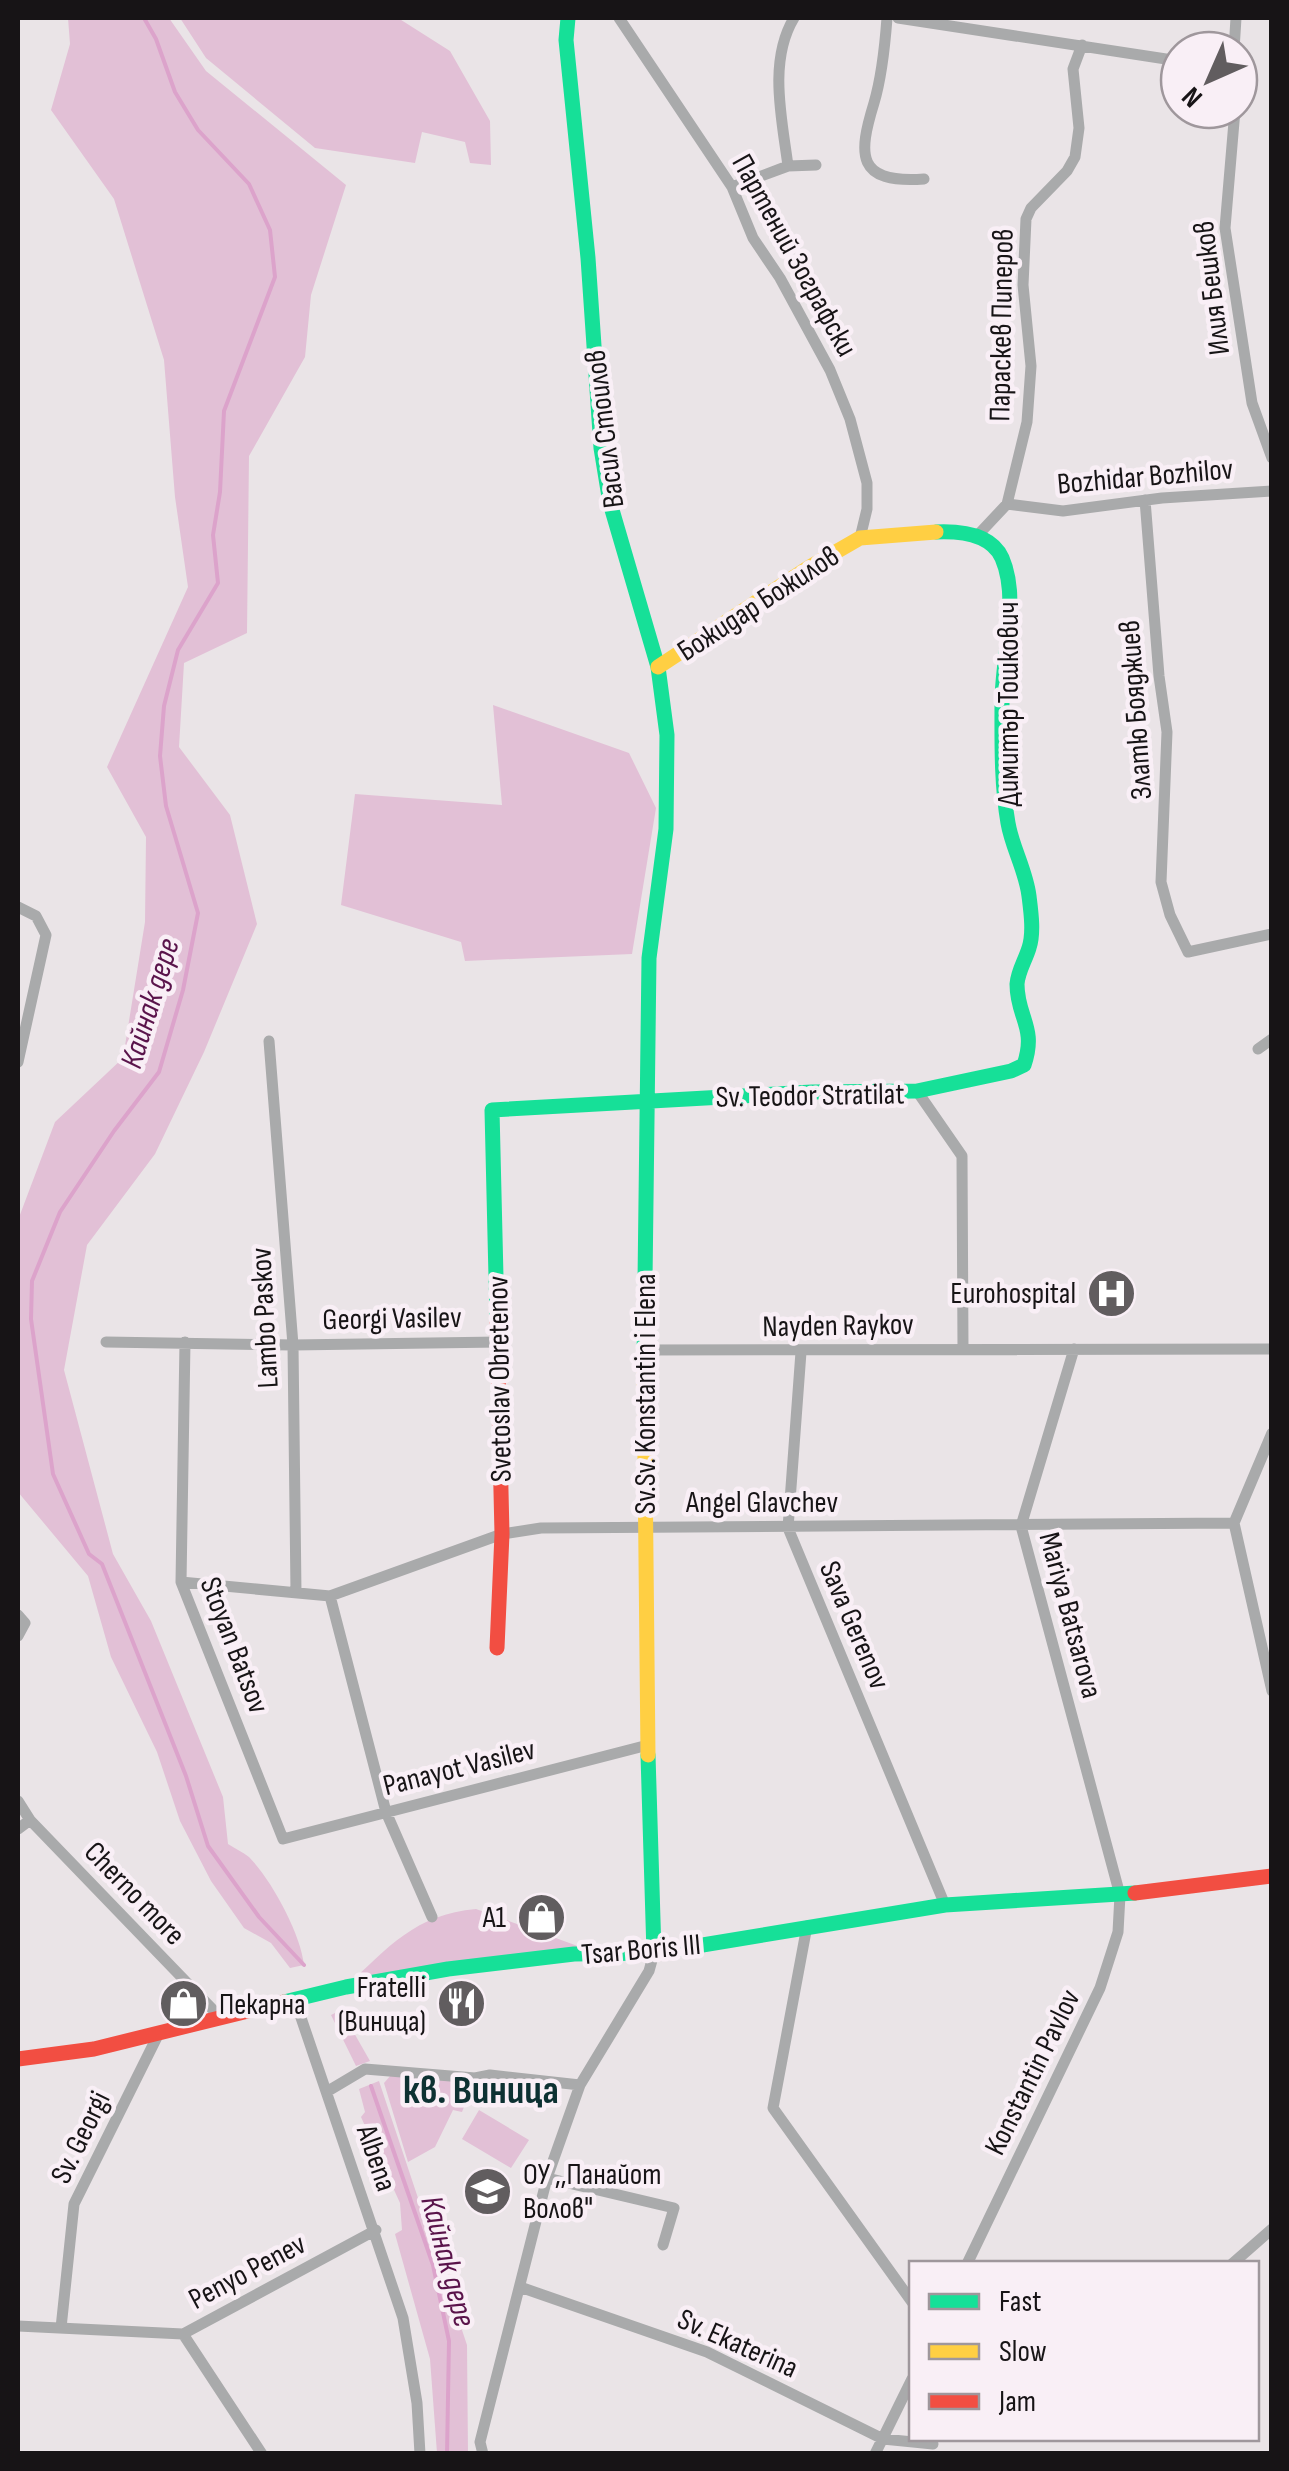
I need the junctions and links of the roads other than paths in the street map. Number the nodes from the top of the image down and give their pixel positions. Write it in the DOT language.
graph roads {
  1 [pos="568,18"];
  2 [pos="620,18"];
  3 [pos="794,18"];
  4 [pos="887,18"];
  5 [pos="898,18"];
  6 [pos="1082,45"];
  7 [pos="1159,58"];
  8 [pos="1233,130"];
  9 [pos="816,165"];
  10 [pos="788,166"];
  11 [pos="924,179"];
  12 [pos="732,187"];
  13 [pos="1272,458"];
  14 [pos="1272,491"];
  15 [pos="1145,500"];
  16 [pos="1007,504"];
  17 [pos="977,536"];
  18 [pos="860,538"];
  19 [pos="658,667"];
  20 [pos="665,836"];
  21 [pos="18,907"];
  22 [pos="1272,934"];
  23 [pos="1272,1039"];
  24 [pos="268,1042"];
  25 [pos="1258,1050"];
  26 [pos="18,1062"];
  27 [pos="917,1091"];
  28 [pos="646,1100"];
  29 [pos="492,1110"];
  30 [pos="106,1342"];
  31 [pos="185,1342"];
  32 [pos="499,1342"];
  33 [pos="293,1344"];
  34 [pos="963,1348"];
  35 [pos="1074,1348"];
  36 [pos="1272,1349"];
  37 [pos="644,1350"];
  38 [pos="801,1352"];
  39 [pos="1272,1433"];
  40 [pos="1234,1523"];
  41 [pos="646,1526"];
  42 [pos="1020,1526"];
  43 [pos="788,1528"];
  44 [pos="502,1534"];
  45 [pos="181,1582"];
  46 [pos="296,1592"];
  47 [pos="330,1596"];
  48 [pos="18,1615"];
  49 [pos="18,1636"];
  50 [pos="497,1648"];
  51 [pos="1272,1691"];
  52 [pos="648,1744"];
  53 [pos="18,1800"];
  54 [pos="386,1812"];
  55 [pos="30,1820"];
  56 [pos="18,1829"];
  57 [pos="283,1839"];
  58 [pos="1272,1876"];
  59 [pos="1120,1895"];
  60 [pos="945,1905"];
  61 [pos="432,1916"];
  62 [pos="806,1926"];
  63 [pos="654,1953"];
  64 [pos="295,2000"];
  65 [pos="220,2017"];
  66 [pos="159,2034"];
  67 [pos="18,2059"];
  68 [pos="580,2084"];
  69 [pos="328,2091"];
  70 [pos="547,2178"];
  71 [pos="1272,2229"];
  72 [pos="376,2230"];
  73 [pos="663,2245"];
  74 [pos="968,2261"];
  75 [pos="1235,2261"];
  76 [pos="520,2288"];
  77 [pos="909,2298"];
  78 [pos="18,2326"];
  79 [pos="62,2328"];
  80 [pos="184,2334"];
  81 [pos="909,2385"];
  82 [pos="883,2439"];
  83 [pos="934,2445"];
  84 [pos="262,2454"];
  85 [pos="420,2454"];
  86 [pos="483,2454"];
  87 [pos="875,2454"];
  1 -- 19 [label="street, Васил Стоилов"];
  2 -- 12 [label="street, Партений Зографски"];
  3 -- 10 [label="street"];
  4 -- 11 [label="street"];
  5 -- 6 [label="street"];
  6 -- 7 [label="street"];
  6 -- 16 [label="street, Параскев Пиперов"];
  8 -- 13 [label="street, Илия Бешков"];
  9 -- 10 [label="street"];
  10 -- 12 [label="street"];
  12 -- 18 [label="street, Партений Зографски"];
  14 -- 15 [label="street, Bozhidar Bozhilov"];
  15 -- 16 [label="street, Bozhidar Bozhilov"];
  15 -- 22 [label="street, Златю Бояджиев"];
  16 -- 17 [label="street"];
  17 -- 18 [label="street, Божидар Божилов"];
  17 -- 27 [label="street, Димитър Тошкович"];
  18 -- 19 [label="street, Божидар Божилов"];
  19 -- 20 [label="street, Васил Стоилов"];
  20 -- 28 [label="street, Sv.Sv. Konstantin i Elena"];
  21 -- 26 [label="street"];
  23 -- 25 [label="street"];
  24 -- 33 [label="street, Lambo Paskov"];
  27 -- 28 [label="street, Sv. Teodor Stratilat"];
  27 -- 34 [label="street, Sv. Teodor Stratilat"];
  28 -- 29 [label="street, Sv. Teodor Stratilat"];
  28 -- 37 [label="street, Sv.Sv. Konstantin i Elena"];
  29 -- 32 [label="street, Svetoslav Obretenov"];
  30 -- 31 [label="street, Georgi Vasilev"];
  31 -- 33 [label="street, Georgi Vasilev"];
  31 -- 45 [label="street, Stoyan Batsov"];
  32 -- 33 [label="street, Georgi Vasilev"];
  32 -- 44 [label="street, Svetoslav Obretenov"];
  33 -- 46 [label="street, Lambo Paskov"];
  34 -- 35 [label="street, Nayden Raykov"];
  34 -- 38 [label="street, Nayden Raykov"];
  35 -- 36 [label="street, Nayden Raykov"];
  35 -- 42 [label="street, Mariya Batsarova"];
  37 -- 38 [label="street, Nayden Raykov"];
  37 -- 41 [label="street, Sv.Sv. Konstantin i Elena"];
  38 -- 43 [label="street, Sava Gerenov"];
  39 -- 40 [label="street"];
  40 -- 42 [label="street, Angel Glavchev"];
  40 -- 51 [label="street"];
  41 -- 43 [label="street, Angel Glavchev"];
  41 -- 44 [label="street, Angel Glavchev"];
  41 -- 52 [label="street, Sv.Sv. Konstantin i Elena"];
  42 -- 43 [label="street, Angel Glavchev"];
  42 -- 59 [label="street, Mariya Batsarova"];
  43 -- 60 [label="street, Sava Gerenov"];
  44 -- 47 [label="street, Angel Glavchev"];
  44 -- 50 [label="street, Svetoslav Obretenov"];
  45 -- 46 [label="street, Angel Glavchev"];
  45 -- 57 [label="street, Stoyan Batsov"];
  46 -- 47 [label="street, Angel Glavchev"];
  47 -- 54 [label="street"];
  48 -- 49 [label="street"];
  52 -- 54 [label="street, Panayot Vasilev"];
  52 -- 63 [label="street, Sv.Sv. Konstantin i Elena"];
  53 -- 55 [label="street, Cherno more"];
  54 -- 57 [label="street, Panayot Vasilev"];
  54 -- 61 [label="street"];
  55 -- 56 [label="street"];
  55 -- 65 [label="street, Cherno more"];
  58 -- 59 [label="street, Tsar Boris III"];
  59 -- 60 [label="street, Tsar Boris III"];
  59 -- 74 [label="street, Konstantin Pavlov"];
  60 -- 62 [label="street, Tsar Boris III"];
  62 -- 63 [label="street, Tsar Boris III"];
  62 -- 77 [label="street"];
  63 -- 64 [label="street, Tsar Boris III"];
  63 -- 68 [label="street"];
  64 -- 65 [label="street, Tsar Boris III"];
  64 -- 69 [label="street, Albena"];
  65 -- 66 [label="street, Tsar Boris III"];
  66 -- 67 [label="street, Tsar Boris III"];
  66 -- 79 [label="street, Sv. Georgi"];
  68 -- 69 [label="street"];
  68 -- 70 [label="street"];
  69 -- 72 [label="street, Albena"];
  70 -- 73 [label="street"];
  70 -- 76 [label="street"];
  71 -- 75 [label="street"];
  72 -- 80 [label="street, Penyo Penev"];
  72 -- 85 [label="street, Albena"];
  76 -- 82 [label="street, Sv. Ekaterina"];
  76 -- 86 [label="street"];
  78 -- 79 [label="street, Penyo Penev"];
  79 -- 80 [label="street, Penyo Penev"];
  80 -- 84 [label="street"];
  81 -- 82 [label="street"];
  82 -- 83 [label="street, Sv. Ekaterina"];
  82 -- 87 [label="street"];
}
